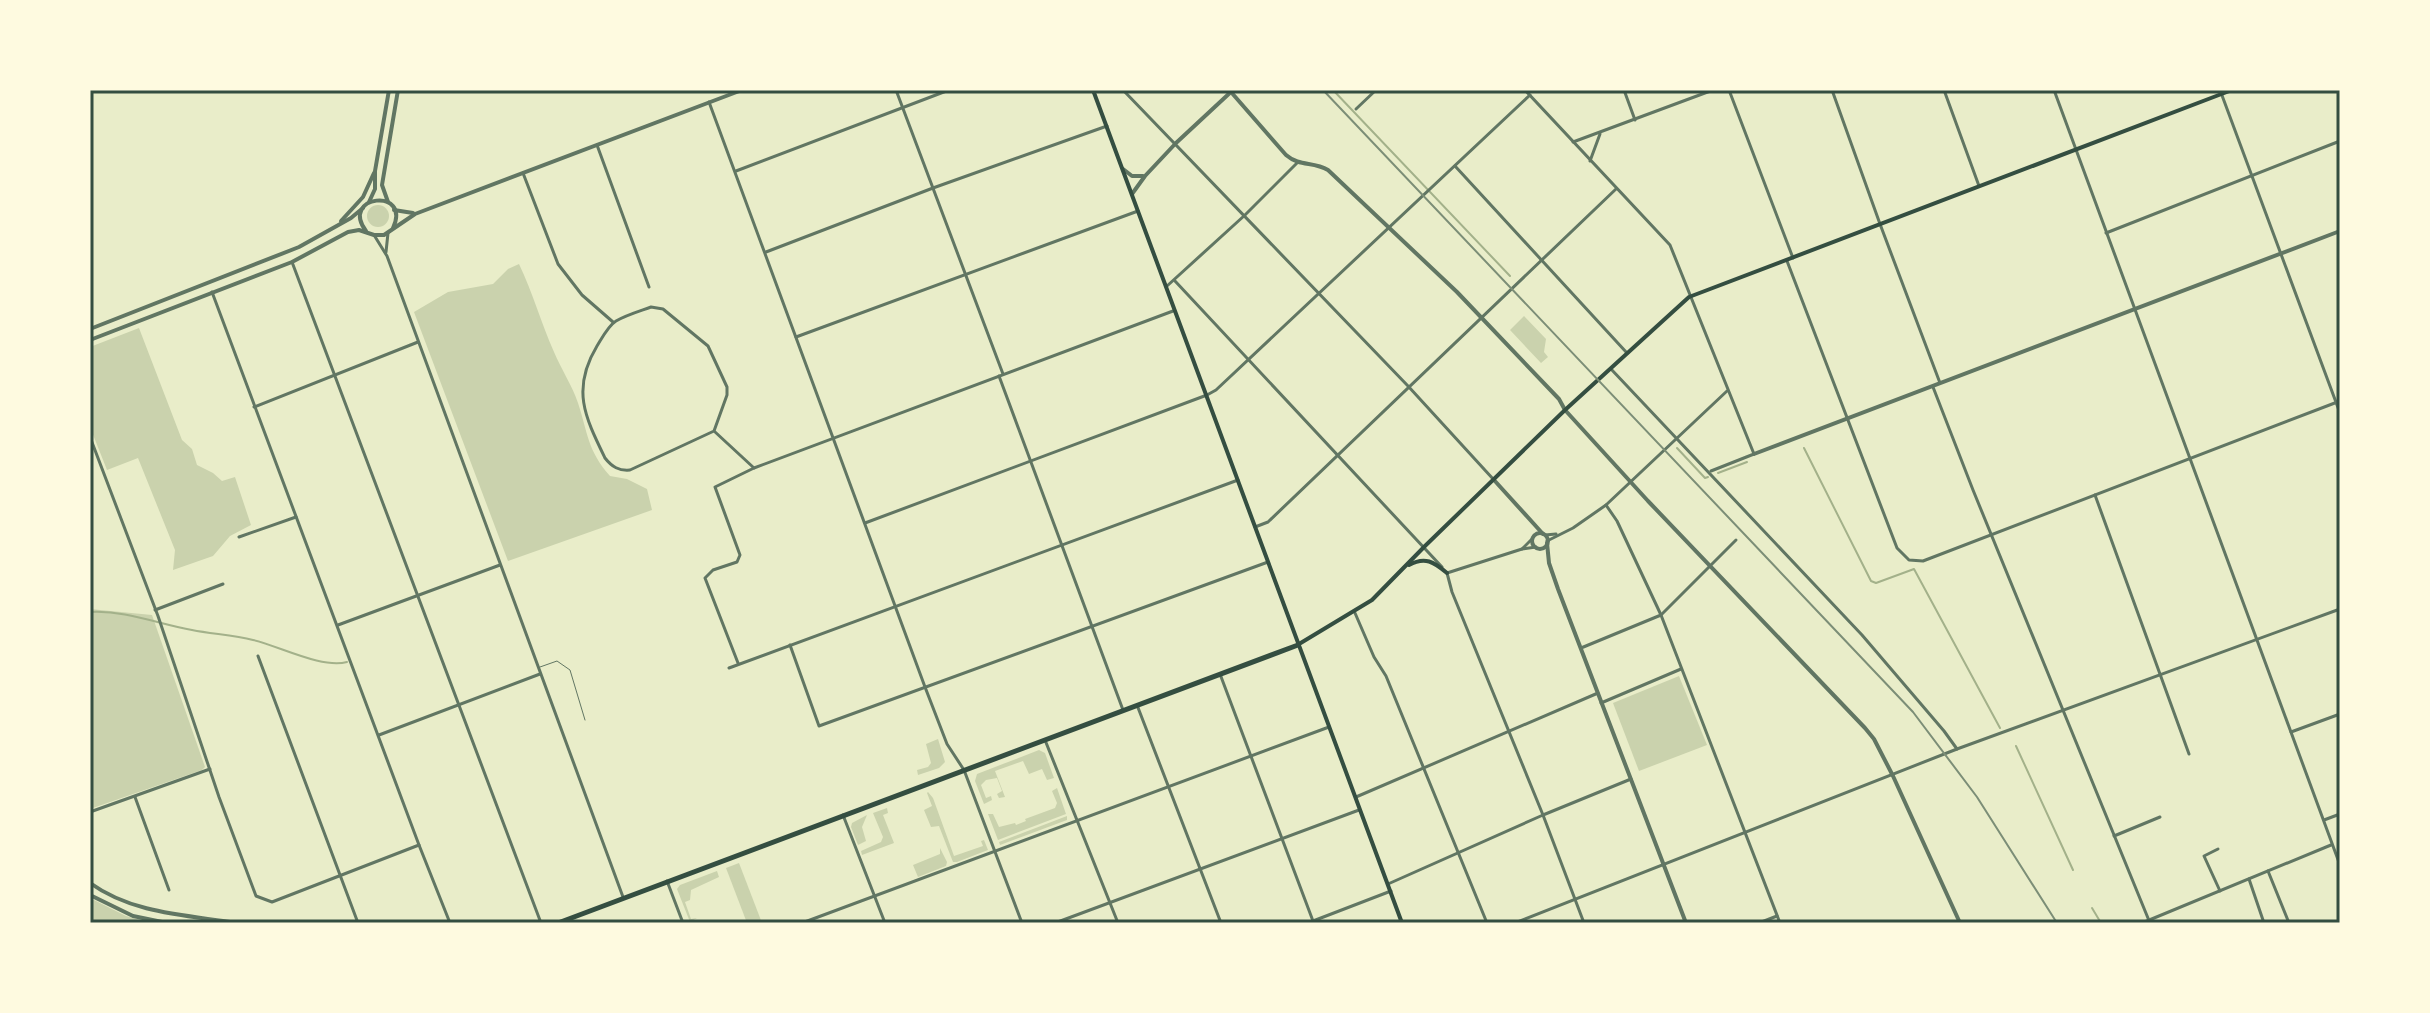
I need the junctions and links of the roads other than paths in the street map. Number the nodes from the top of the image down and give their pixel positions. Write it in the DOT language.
graph roads {
  1 [pos="389,90"];
  2 [pos="398,90"];
  3 [pos="721,90"];
  4 [pos="742,90"];
  5 [pos="896,90"];
  6 [pos="949,90"];
  7 [pos="1093,90"];
  8 [pos="1123,90"];
  9 [pos="1376,90"];
  10 [pos="1525,90"];
  11 [pos="1624,90"];
  12 [pos="1713,90"];
  13 [pos="1729,90"];
  14 [pos="1832,90"];
  15 [pos="1944,90"];
  16 [pos="2054,90"];
  17 [pos="2232,90"];
  18 [pos="1232,91"];
  19 [pos="2221,92"];
  20 [pos="1530,95"];
  21 [pos="723,97"];
  22 [pos="709,102"];
  23 [pos="903,107"];
  24 [pos="1356,109"];
  25 [pos="1635,120"];
  26 [pos="1107,126"];
  27 [pos="1600,132"];
  28 [pos="2340,141"];
  29 [pos="1573,142"];
  30 [pos="1176,143"];
  31 [pos="597,145"];
  32 [pos="2076,150"];
  33 [pos="1590,161"];
  34 [pos="1297,163"];
  35 [pos="1455,166"];
  36 [pos="1123,169"];
  37 [pos="375,171"];
  38 [pos="736,171"];
  39 [pos="523,173"];
  40 [pos="2252,175"];
  41 [pos="1145,176"];
  42 [pos="1979,186"];
  43 [pos="933,188"];
  44 [pos="1616,189"];
  45 [pos="1132,194"];
  46 [pos="369,202"];
  47 [pos="388,202"];
  48 [pos="363,208"];
  49 [pos="394,210"];
  50 [pos="1138,211"];
  51 [pos="415,214"];
  52 [pos="1245,215"];
  53 [pos="1880,224"];
  54 [pos="336,226"];
  55 [pos="1391,228"];
  56 [pos="390,231"];
  57 [pos="2340,231"];
  58 [pos="2106,233"];
  59 [pos="371,234"];
  60 [pos="766,252"];
  61 [pos="2280,254"];
  62 [pos="387,256"];
  63 [pos="1541,259"];
  64 [pos="1790,260"];
  65 [pos="292,262"];
  66 [pos="966,274"];
  67 [pos="1175,281"];
  68 [pos="1167,286"];
  69 [pos="649,287"];
  70 [pos="212,292"];
  71 [pos="1321,294"];
  72 [pos="1689,297"];
  73 [pos="2135,309"];
  74 [pos="1176,311"];
  75 [pos="1481,316"];
  76 [pos="613,322"];
  77 [pos="90,329"];
  78 [pos="796,337"];
  79 [pos="90,340"];
  80 [pos="418,342"];
  81 [pos="1627,353"];
  82 [pos="1250,360"];
  83 [pos="1611,369"];
  84 [pos="334,374"];
  85 [pos="1001,375"];
  86 [pos="1941,384"];
  87 [pos="1408,386"];
  88 [pos="1933,387"];
  89 [pos="1727,391"];
  90 [pos="1207,395"];
  91 [pos="2338,402"];
  92 [pos="254,407"];
  93 [pos="1565,410"];
  94 [pos="2340,413"];
  95 [pos="1848,418"];
  96 [pos="714,431"];
  97 [pos="90,437"];
  98 [pos="833,438"];
  99 [pos="1677,439"];
  100 [pos="1754,454"];
  101 [pos="1338,455"];
  102 [pos="2189,458"];
  103 [pos="1031,460"];
  104 [pos="754,468"];
  105 [pos="1710,471"];
  106 [pos="1238,480"];
  107 [pos="1494,480"];
  108 [pos="1631,482"];
  109 [pos="2094,494"];
  110 [pos="1606,505"];
  111 [pos="297,517"];
  112 [pos="865,523"];
  113 [pos="1536,524"];
  114 [pos="1255,527"];
  115 [pos="1992,534"];
  116 [pos="239,537"];
  117 [pos="1533,538"];
  118 [pos="1546,538"];
  119 [pos="1736,540"];
  120 [pos="1063,544"];
  121 [pos="1425,546"];
  122 [pos="1537,548"];
  123 [pos="1522,549"];
  124 [pos="1268,562"];
  125 [pos="1549,563"];
  126 [pos="501,565"];
  127 [pos="1711,566"];
  128 [pos="1404,568"];
  129 [pos="1447,573"];
  130 [pos="223,584"];
  131 [pos="419,595"];
  132 [pos="895,607"];
  133 [pos="2340,609"];
  134 [pos="155,610"];
  135 [pos="1355,613"];
  136 [pos="1661,615"];
  137 [pos="338,625"];
  138 [pos="1092,628"];
  139 [pos="2256,638"];
  140 [pos="790,645"];
  141 [pos="1298,645"];
  142 [pos="1581,648"];
  143 [pos="258,656"];
  144 [pos="739,664"];
  145 [pos="538,668"];
  146 [pos="729,668"];
  147 [pos="1681,669"];
  148 [pos="2160,673"];
  149 [pos="541,674"];
  150 [pos="1220,674"];
  151 [pos="925,687"];
  152 [pos="1598,693"];
  153 [pos="1601,703"];
  154 [pos="460,705"];
  155 [pos="1137,705"];
  156 [pos="1123,710"];
  157 [pos="2062,710"];
  158 [pos="2340,714"];
  159 [pos="585,720"];
  160 [pos="1329,727"];
  161 [pos="1508,732"];
  162 [pos="2291,732"];
  163 [pos="379,735"];
  164 [pos="1045,740"];
  165 [pos="1957,749"];
  166 [pos="2189,754"];
  167 [pos="1251,756"];
  168 [pos="1424,767"];
  169 [pos="210,769"];
  170 [pos="964,770"];
  171 [pos="1893,776"];
  172 [pos="1631,779"];
  173 [pos="1169,786"];
  174 [pos="135,797"];
  175 [pos="1356,797"];
  176 [pos="1361,809"];
  177 [pos="90,812"];
  178 [pos="2340,814"];
  179 [pos="843,815"];
  180 [pos="1543,815"];
  181 [pos="2160,817"];
  182 [pos="2324,820"];
  183 [pos="1077,822"];
  184 [pos="1746,833"];
  185 [pos="2114,836"];
  186 [pos="1281,838"];
  187 [pos="2332,844"];
  188 [pos="419,845"];
  189 [pos="2218,849"];
  190 [pos="994,850"];
  191 [pos="1459,852"];
  192 [pos="1664,864"];
  193 [pos="2340,865"];
  194 [pos="1201,868"];
  195 [pos="2268,871"];
  196 [pos="340,876"];
  197 [pos="2249,879"];
  198 [pos="667,881"];
  199 [pos="90,883"];
  200 [pos="1388,884"];
  201 [pos="169,890"];
  202 [pos="1391,891"];
  203 [pos="2220,891"];
  204 [pos="90,895"];
  205 [pos="875,896"];
  206 [pos="623,897"];
  207 [pos="1576,899"];
  208 [pos="1110,903"];
  209 [pos="1777,916"];
  210 [pos="572,920"];
  211 [pos="2149,922"];
  212 [pos="167,923"];
  213 [pos="237,923"];
  214 [pos="358,923"];
  215 [pos="450,923"];
  216 [pos="541,923"];
  217 [pos="558,923"];
  218 [pos="683,923"];
  219 [pos="802,923"];
  220 [pos="885,923"];
  221 [pos="1022,923"];
  222 [pos="1055,923"];
  223 [pos="1118,923"];
  224 [pos="1221,923"];
  225 [pos="1402,923"];
  226 [pos="1487,923"];
  227 [pos="1515,923"];
  228 [pos="1584,923"];
  229 [pos="1686,923"];
  230 [pos="1759,923"];
  231 [pos="1780,923"];
  232 [pos="1960,923"];
  233 [pos="2142,923"];
  234 [pos="2264,923"];
  235 [pos="2289,923"];
  1 -- 37 [label="street"];
  2 -- 47 [label="street"];
  3 -- 21 [label="street"];
  4 -- 21 [label="street"];
  5 -- 23 [label="street"];
  6 -- 23 [label="street"];
  7 -- 26 [label="main road"];
  8 -- 30 [label="street"];
  9 -- 24 [label="street"];
  10 -- 20 [label="street"];
  11 -- 25 [label="street"];
  12 -- 25 [label="street"];
  13 -- 64 [label="street"];
  14 -- 53 [label="street"];
  15 -- 42 [label="street"];
  16 -- 32 [label="street"];
  17 -- 19 [label="main road"];
  18 -- 30 [label="street"];
  18 -- 34 [label="street"];
  19 -- 32 [label="main road"];
  19 -- 40 [label="street"];
  20 -- 29 [label="street"];
  20 -- 35 [label="street"];
  21 -- 22 [label="street"];
  22 -- 31 [label="street"];
  22 -- 38 [label="street"];
  23 -- 38 [label="street"];
  23 -- 43 [label="street"];
  25 -- 27 [label="street"];
  26 -- 36 [label="main road"];
  26 -- 43 [label="street"];
  27 -- 29 [label="street"];
  27 -- 33 [label="street"];
  28 -- 40 [label="street"];
  29 -- 33 [label="street"];
  30 -- 41 [label="street"];
  30 -- 52 [label="street"];
  31 -- 39 [label="street"];
  31 -- 69 [label="street"];
  32 -- 42 [label="main road"];
  32 -- 58 [label="street"];
  33 -- 44 [label="street"];
  34 -- 52 [label="street"];
  34 -- 55 [label="street"];
  35 -- 55 [label="street"];
  35 -- 63 [label="street"];
  36 -- 41 [label="street"];
  36 -- 45 [label="main road"];
  37 -- 46 [label="street"];
  37 -- 54 [label="street"];
  38 -- 60 [label="street"];
  39 -- 51 [label="street"];
  39 -- 76 [label="street"];
  40 -- 58 [label="street"];
  40 -- 61 [label="street"];
  41 -- 45 [label="street"];
  42 -- 53 [label="main road"];
  43 -- 60 [label="street"];
  43 -- 66 [label="street"];
  44 -- 63 [label="street"];
  44 -- 72 [label="street"];
  45 -- 50 [label="main road"];
  46 -- 47 [label="street"];
  46 -- 48 [label="street"];
  47 -- 49 [label="street"];
  48 -- 54 [label="street"];
  48 -- 59 [label="street"];
  49 -- 51 [label="street"];
  49 -- 56 [label="street"];
  50 -- 66 [label="street"];
  50 -- 68 [label="main road"];
  51 -- 56 [label="street"];
  52 -- 67 [label="street"];
  52 -- 71 [label="street"];
  53 -- 64 [label="main road"];
  53 -- 86 [label="street"];
  54 -- 77 [label="street"];
  55 -- 71 [label="street"];
  55 -- 75 [label="street"];
  56 -- 59 [label="street"];
  56 -- 62 [label="street"];
  57 -- 61 [label="street"];
  58 -- 73 [label="street"];
  59 -- 62 [label="street"];
  59 -- 65 [label="street"];
  60 -- 78 [label="street"];
  61 -- 73 [label="street"];
  61 -- 91 [label="street"];
  62 -- 80 [label="street"];
  63 -- 75 [label="street"];
  63 -- 81 [label="street"];
  64 -- 72 [label="main road"];
  64 -- 95 [label="street"];
  65 -- 70 [label="street"];
  65 -- 84 [label="street"];
  66 -- 78 [label="street"];
  66 -- 85 [label="street"];
  67 -- 68 [label="street"];
  67 -- 82 [label="street"];
  68 -- 74 [label="main road"];
  70 -- 79 [label="street"];
  70 -- 92 [label="street"];
  71 -- 82 [label="street"];
  71 -- 87 [label="street"];
  72 -- 81 [label="main road"];
  72 -- 89 [label="street"];
  73 -- 86 [label="street"];
  73 -- 102 [label="street"];
  74 -- 85 [label="street"];
  74 -- 90 [label="main road"];
  75 -- 87 [label="street"];
  75 -- 93 [label="street"];
  76 -- 96 [label="street"];
  76 -- 96 [label="street"];
  78 -- 98 [label="street"];
  80 -- 84 [label="street"];
  80 -- 126 [label="street"];
  81 -- 83 [label="main road"];
  82 -- 90 [label="street"];
  82 -- 101 [label="street"];
  83 -- 93 [label="main road"];
  83 -- 99 [label="street"];
  84 -- 92 [label="street"];
  84 -- 131 [label="street"];
  85 -- 98 [label="street"];
  85 -- 103 [label="street"];
  86 -- 88 [label="street"];
  87 -- 101 [label="street"];
  87 -- 107 [label="street"];
  88 -- 95 [label="street"];
  88 -- 115 [label="street"];
  89 -- 99 [label="street"];
  89 -- 100 [label="street"];
  90 -- 103 [label="street"];
  90 -- 106 [label="main road"];
  91 -- 94 [label="street"];
  91 -- 102 [label="street"];
  92 -- 111 [label="street"];
  93 -- 107 [label="main road"];
  93 -- 108 [label="street"];
  95 -- 100 [label="street"];
  95 -- 115 [label="street"];
  96 -- 104 [label="street"];
  97 -- 134 [label="street"];
  98 -- 104 [label="street"];
  98 -- 112 [label="street"];
  99 -- 105 [label="street"];
  99 -- 108 [label="street"];
  100 -- 105 [label="street"];
  101 -- 114 [label="street"];
  101 -- 121 [label="street"];
  102 -- 109 [label="street"];
  102 -- 139 [label="street"];
  103 -- 112 [label="street"];
  103 -- 120 [label="street"];
  104 -- 144 [label="street"];
  105 -- 165 [label="street"];
  106 -- 114 [label="main road"];
  106 -- 120 [label="street"];
  107 -- 113 [label="street"];
  107 -- 121 [label="main road"];
  108 -- 110 [label="street"];
  108 -- 127 [label="street"];
  109 -- 115 [label="street"];
  109 -- 148 [label="street"];
  110 -- 118 [label="street"];
  110 -- 136 [label="street"];
  111 -- 116 [label="street"];
  111 -- 137 [label="street"];
  112 -- 132 [label="street"];
  113 -- 117 [label="street"];
  113 -- 118 [label="street"];
  114 -- 124 [label="main road"];
  115 -- 157 [label="street"];
  117 -- 118 [label="street"];
  117 -- 122 [label="street"];
  117 -- 123 [label="street"];
  118 -- 122 [label="street"];
  118 -- 125 [label="street"];
  119 -- 127 [label="street"];
  120 -- 132 [label="street"];
  120 -- 138 [label="street"];
  121 -- 128 [label="main road"];
  121 -- 129 [label="street"];
  122 -- 123 [label="street"];
  122 -- 125 [label="street"];
  123 -- 129 [label="street"];
  124 -- 138 [label="street"];
  124 -- 141 [label="main road"];
  125 -- 142 [label="street"];
  126 -- 131 [label="street"];
  126 -- 145 [label="street"];
  127 -- 136 [label="street"];
  127 -- 171 [label="street"];
  128 -- 129 [label="main road"];
  128 -- 135 [label="main road"];
  129 -- 161 [label="street"];
  130 -- 134 [label="street"];
  131 -- 137 [label="street"];
  131 -- 154 [label="street"];
  132 -- 140 [label="street"];
  132 -- 151 [label="street"];
  133 -- 139 [label="street"];
  134 -- 169 [label="street"];
  135 -- 141 [label="main road"];
  135 -- 168 [label="street"];
  136 -- 142 [label="street"];
  136 -- 147 [label="street"];
  137 -- 163 [label="street"];
  138 -- 151 [label="street"];
  138 -- 156 [label="street"];
  139 -- 148 [label="street"];
  139 -- 162 [label="street"];
  140 -- 144 [label="street"];
  140 -- 151 [label="street"];
  141 -- 150 [label="highway"];
  141 -- 160 [label="main road"];
  142 -- 152 [label="street"];
  143 -- 196 [label="street"];
  144 -- 146 [label="street"];
  145 -- 149 [label="street"];
  145 -- 159 [label="lane"];
  147 -- 153 [label="street"];
  147 -- 184 [label="street"];
  148 -- 157 [label="street"];
  148 -- 166 [label="street"];
  149 -- 154 [label="street"];
  149 -- 206 [label="street"];
  150 -- 155 [label="highway"];
  150 -- 167 [label="street"];
  151 -- 170 [label="street"];
  152 -- 153 [label="street"];
  152 -- 161 [label="street"];
  153 -- 172 [label="street"];
  154 -- 163 [label="street"];
  154 -- 216 [label="street"];
  155 -- 156 [label="highway"];
  155 -- 173 [label="street"];
  156 -- 164 [label="highway"];
  157 -- 165 [label="street"];
  157 -- 185 [label="street"];
  158 -- 162 [label="street"];
  160 -- 167 [label="street"];
  160 -- 175 [label="main road"];
  161 -- 168 [label="street"];
  161 -- 180 [label="street"];
  162 -- 182 [label="street"];
  163 -- 188 [label="street"];
  164 -- 170 [label="highway"];
  164 -- 183 [label="street"];
  165 -- 171 [label="street"];
  167 -- 173 [label="street"];
  167 -- 186 [label="street"];
  168 -- 175 [label="street"];
  168 -- 191 [label="street"];
  169 -- 174 [label="street"];
  169 -- 196 [label="street"];
  170 -- 179 [label="highway"];
  170 -- 190 [label="street"];
  171 -- 184 [label="street"];
  171 -- 232 [label="street"];
  172 -- 180 [label="street"];
  172 -- 192 [label="street"];
  173 -- 183 [label="street"];
  173 -- 194 [label="street"];
  174 -- 177 [label="street"];
  174 -- 201 [label="street"];
  175 -- 176 [label="main road"];
  176 -- 186 [label="street"];
  176 -- 200 [label="main road"];
  178 -- 182 [label="street"];
  179 -- 198 [label="highway"];
  179 -- 205 [label="street"];
  180 -- 191 [label="street"];
  180 -- 207 [label="street"];
  181 -- 185 [label="street"];
  182 -- 187 [label="street"];
  183 -- 190 [label="street"];
  183 -- 208 [label="street"];
  184 -- 192 [label="street"];
  184 -- 209 [label="street"];
  185 -- 211 [label="street"];
  186 -- 194 [label="street"];
  186 -- 202 [label="street"];
  187 -- 193 [label="street"];
  187 -- 195 [label="street"];
  188 -- 196 [label="street"];
  188 -- 215 [label="street"];
  189 -- 203 [label="street"];
  190 -- 205 [label="street"];
  190 -- 221 [label="street"];
  191 -- 200 [label="street"];
  191 -- 226 [label="street"];
  192 -- 207 [label="street"];
  192 -- 229 [label="street"];
  194 -- 208 [label="street"];
  194 -- 224 [label="street"];
  195 -- 197 [label="street"];
  195 -- 235 [label="street"];
  196 -- 214 [label="street"];
  197 -- 203 [label="street"];
  197 -- 234 [label="street"];
  198 -- 206 [label="highway"];
  198 -- 218 [label="street"];
  199 -- 213 [label="street"];
  200 -- 202 [label="main road"];
  202 -- 225 [label="main road"];
  203 -- 211 [label="street"];
  204 -- 212 [label="street"];
  205 -- 219 [label="street"];
  205 -- 220 [label="street"];
  206 -- 210 [label="highway"];
  207 -- 227 [label="street"];
  207 -- 228 [label="street"];
  208 -- 222 [label="street"];
  208 -- 223 [label="street"];
  209 -- 230 [label="street"];
  209 -- 231 [label="street"];
  210 -- 217 [label="highway"];
  211 -- 233 [label="street"];
}
